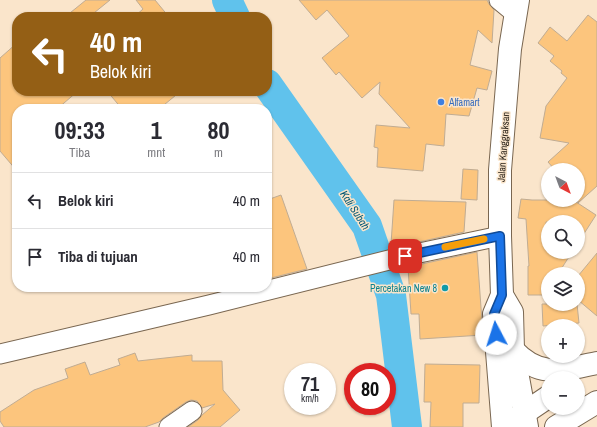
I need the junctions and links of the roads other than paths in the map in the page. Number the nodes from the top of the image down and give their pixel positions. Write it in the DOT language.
graph roads {
  1 [pos="499,0"];
  2 [pos="517,7"];
  3 [pos="500,236"];
  4 [pos="272,289"];
  5 [pos="260,292"];
  6 [pos="502,295"];
  7 [pos="513,350"];
  8 [pos="0,354"];
  9 [pos="597,364"];
  10 [pos="585,372"];
  11 [pos="597,402"];
  12 [pos="541,404"];
  13 [pos="192,411"];
  14 [pos="526,420"];
  15 [pos="169,427"];
  16 [pos="504,427"];
  17 [pos="556,427"];
  1 -- 2 [label="street"];
  2 -- 3 [label="highway, Jalan Kanggraksan"];
  3 -- 4 [label="street"];
  3 -- 6 [label="highway, Jalan Kanggraksan"];
  5 -- 8 [label="street"];
  6 -- 7 [label="highway, Jalan Kanggraksan"];
  6 -- 16 [label="highway, Jalan Kanggraksan"];
  7 -- 9 [label="highway"];
  7 -- 14 [label="highway, Jalan Kanggraksan"];
  9 -- 10 [label="highway"];
  11 -- 17 [label="highway"];
  12 -- 14 [label="highway"];
  13 -- 15 [label="street"];
  14 -- 16 [label="highway"];
}
